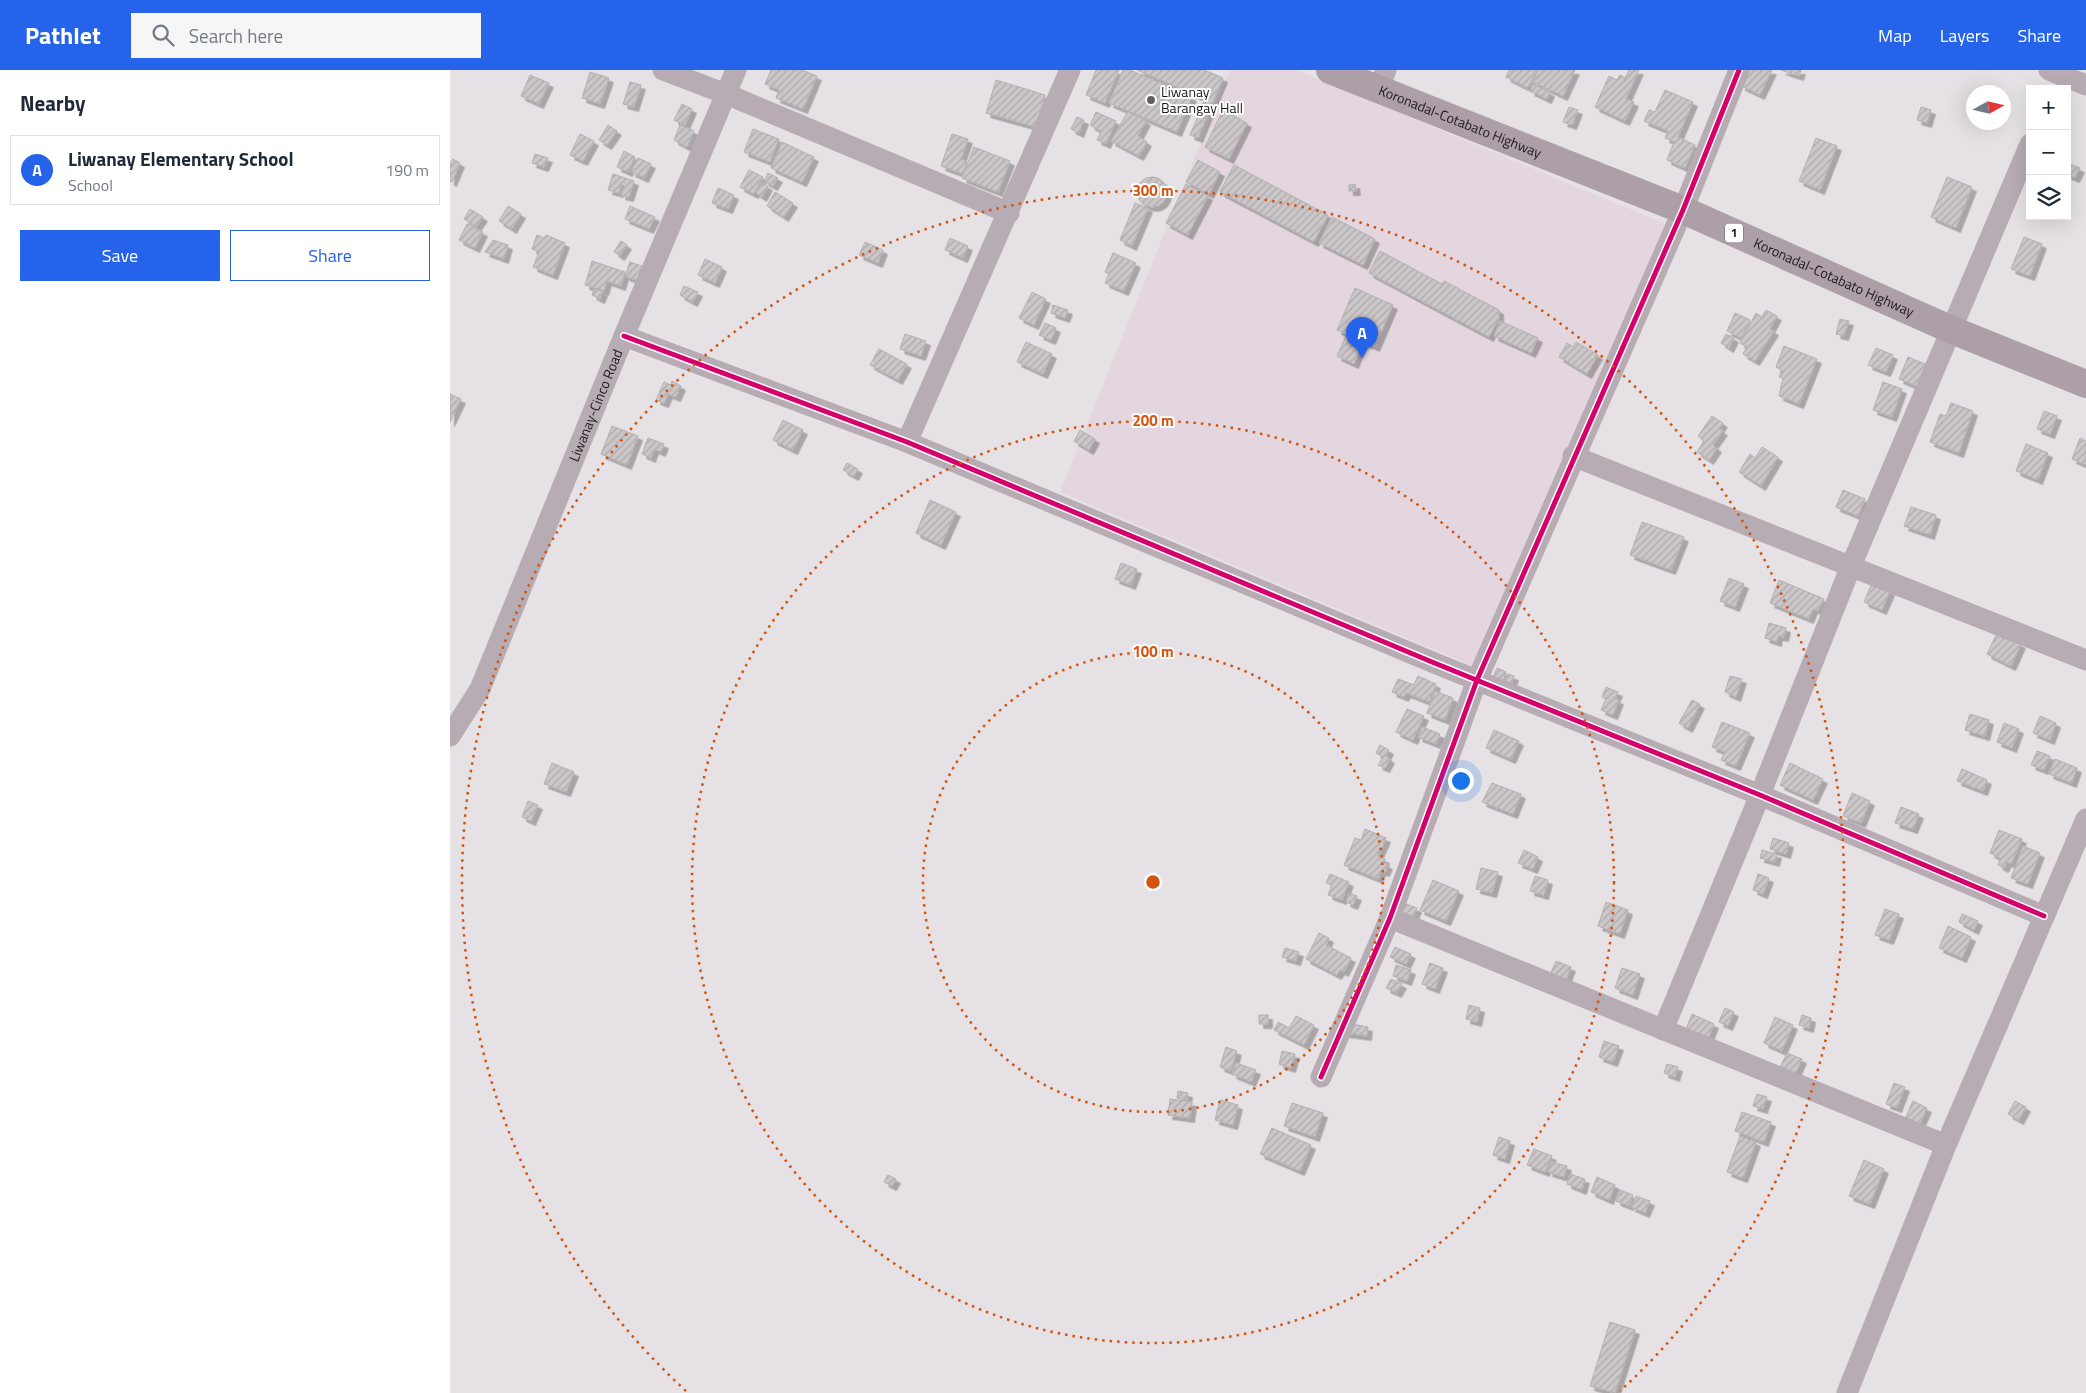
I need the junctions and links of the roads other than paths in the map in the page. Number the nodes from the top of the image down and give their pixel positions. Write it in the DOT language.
graph roads {
  1 [pos="663,70"];
  2 [pos="736,70"];
  3 [pos="1070,70"];
  4 [pos="1330,70"];
  5 [pos="1739,70"];
  6 [pos="2055,76"];
  7 [pos="1382,80"];
  8 [pos="2086,84"];
  9 [pos="726,94"];
  10 [pos="2026,154"];
  11 [pos="1683,210"];
  12 [pos="1008,213"];
  13 [pos="1952,330"];
  14 [pos="624,336"];
  15 [pos="2086,384"];
  16 [pos="907,442"];
  17 [pos="1574,456"];
  18 [pos="1851,566"];
  19 [pos="2086,660"];
  20 [pos="1477,680"];
  21 [pos="450,736"];
  22 [pos="1760,795"];
  23 [pos="2086,819"];
  24 [pos="2044,916"];
  25 [pos="1390,918"];
  26 [pos="1663,1030"];
  27 [pos="1321,1077"];
  28 [pos="1946,1145"];
  29 [pos="1847,1393"];
  1 -- 9 [label="street"];
  2 -- 9 [label="street, Liwanay-Cinco Road"];
  3 -- 12 [label="street"];
  4 -- 7 [label="highway, Koronadal-Cotabato Highway / 1"];
  5 -- 11 [label="street"];
  6 -- 8 [label="street"];
  7 -- 11 [label="highway, Koronadal-Cotabato Highway / 1"];
  9 -- 12 [label="street"];
  9 -- 14 [label="street, Liwanay-Cinco Road"];
  10 -- 13 [label="street"];
  11 -- 13 [label="highway, Koronadal-Cotabato Highway / 1"];
  11 -- 17 [label="street"];
  12 -- 16 [label="street"];
  13 -- 15 [label="highway, Koronadal-Cotabato Highway / 1"];
  13 -- 18 [label="street"];
  14 -- 16 [label="street"];
  14 -- 21 [label="street, Liwanay-Cinco Road"];
  16 -- 20 [label="street"];
  17 -- 18 [label="street"];
  17 -- 20 [label="street"];
  18 -- 19 [label="street"];
  18 -- 22 [label="street"];
  20 -- 22 [label="street"];
  20 -- 25 [label="street"];
  22 -- 24 [label="street"];
  22 -- 26 [label="street"];
  23 -- 24 [label="street"];
  24 -- 28 [label="street"];
  25 -- 26 [label="street"];
  25 -- 27 [label="street"];
  26 -- 28 [label="street"];
  28 -- 29 [label="street"];
}
